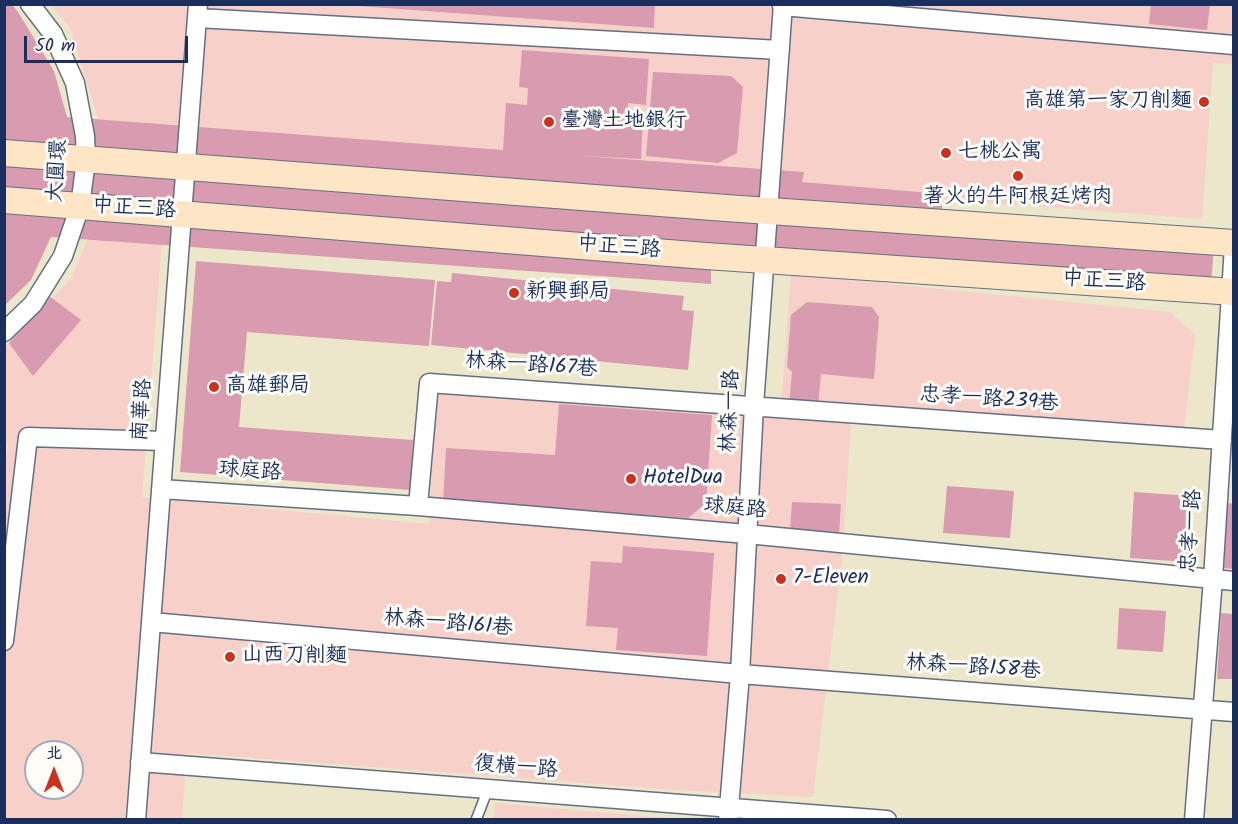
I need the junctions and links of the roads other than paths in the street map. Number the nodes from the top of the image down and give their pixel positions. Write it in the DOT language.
graph roads {
  1 [pos="30,4"];
  2 [pos="782,5"];
  3 [pos="197,11"];
  4 [pos="1233,45"];
  5 [pos="780,50"];
  6 [pos="4,153"];
  7 [pos="86,160"];
  8 [pos="185,168"];
  9 [pos="4,200"];
  10 [pos="80,206"];
  11 [pos="768,211"];
  12 [pos="182,213"];
  13 [pos="1233,244"];
  14 [pos="764,260"];
  15 [pos="1232,292"];
  16 [pos="4,332"];
  17 [pos="754,406"];
  18 [pos="1222,440"];
  19 [pos="164,441"];
  20 [pos="161,489"];
  21 [pos="418,506"];
  22 [pos="747,534"];
  23 [pos="1213,579"];
  24 [pos="1233,581"];
  25 [pos="151,622"];
  26 [pos="4,641"];
  27 [pos="740,674"];
  28 [pos="1203,710"];
  29 [pos="1233,712"];
  30 [pos="140,762"];
  31 [pos="488,789"];
  32 [pos="728,814"];
  33 [pos="136,819"];
  34 [pos="476,819"];
  35 [pos="887,819"];
  36 [pos="1194,819"];
  1 -- 7 [label="street, 大圓環"];
  2 -- 4 [label="street"];
  2 -- 5 [label="street, 林森一路"];
  3 -- 5 [label="street"];
  3 -- 8 [label="street, 南華路"];
  5 -- 11 [label="street, 林森一路"];
  6 -- 7 [label="street"];
  7 -- 8 [label="street"];
  7 -- 10 [label="street, 大圓環"];
  8 -- 11 [label="street"];
  8 -- 12 [label="street, 南華路"];
  9 -- 10 [label="street, 中正三路"];
  10 -- 12 [label="street, 中正三路"];
  10 -- 16 [label="street, 大圓環"];
  11 -- 13 [label="street"];
  11 -- 14 [label="street, 林森一路"];
  12 -- 14 [label="street, 中正三路"];
  12 -- 19 [label="street, 南華路"];
  13 -- 15 [label="street, 忠孝一路"];
  14 -- 15 [label="street, 中正三路"];
  14 -- 17 [label="street, 林森一路"];
  15 -- 18 [label="street, 忠孝一路"];
  17 -- 18 [label="street, 忠孝一路239巷"];
  17 -- 21 [label="street, 林森一路167巷"];
  17 -- 22 [label="street, 林森一路"];
  18 -- 23 [label="street, 忠孝一路"];
  19 -- 20 [label="street, 南華路"];
  19 -- 26 [label="street"];
  20 -- 21 [label="street, 球庭路"];
  20 -- 25 [label="street, 南華路"];
  21 -- 22 [label="street, 球庭路"];
  22 -- 23 [label="street, 球庭路"];
  22 -- 27 [label="street, 林森一路"];
  23 -- 24 [label="street, 球庭路"];
  23 -- 28 [label="street, 忠孝一路"];
  25 -- 27 [label="street, 林森一路161巷"];
  25 -- 30 [label="street, 南華路"];
  27 -- 28 [label="street, 林森一路158巷"];
  27 -- 32 [label="street, 林森一路"];
  28 -- 29 [label="street, 林森一路158巷"];
  28 -- 36 [label="street, 忠孝一路"];
  30 -- 31 [label="street, 復橫一路"];
  30 -- 33 [label="street, 南華路"];
  31 -- 32 [label="street, 復橫一路"];
  31 -- 34 [label="lane"];
  32 -- 35 [label="street, 復橫一路"];
}
